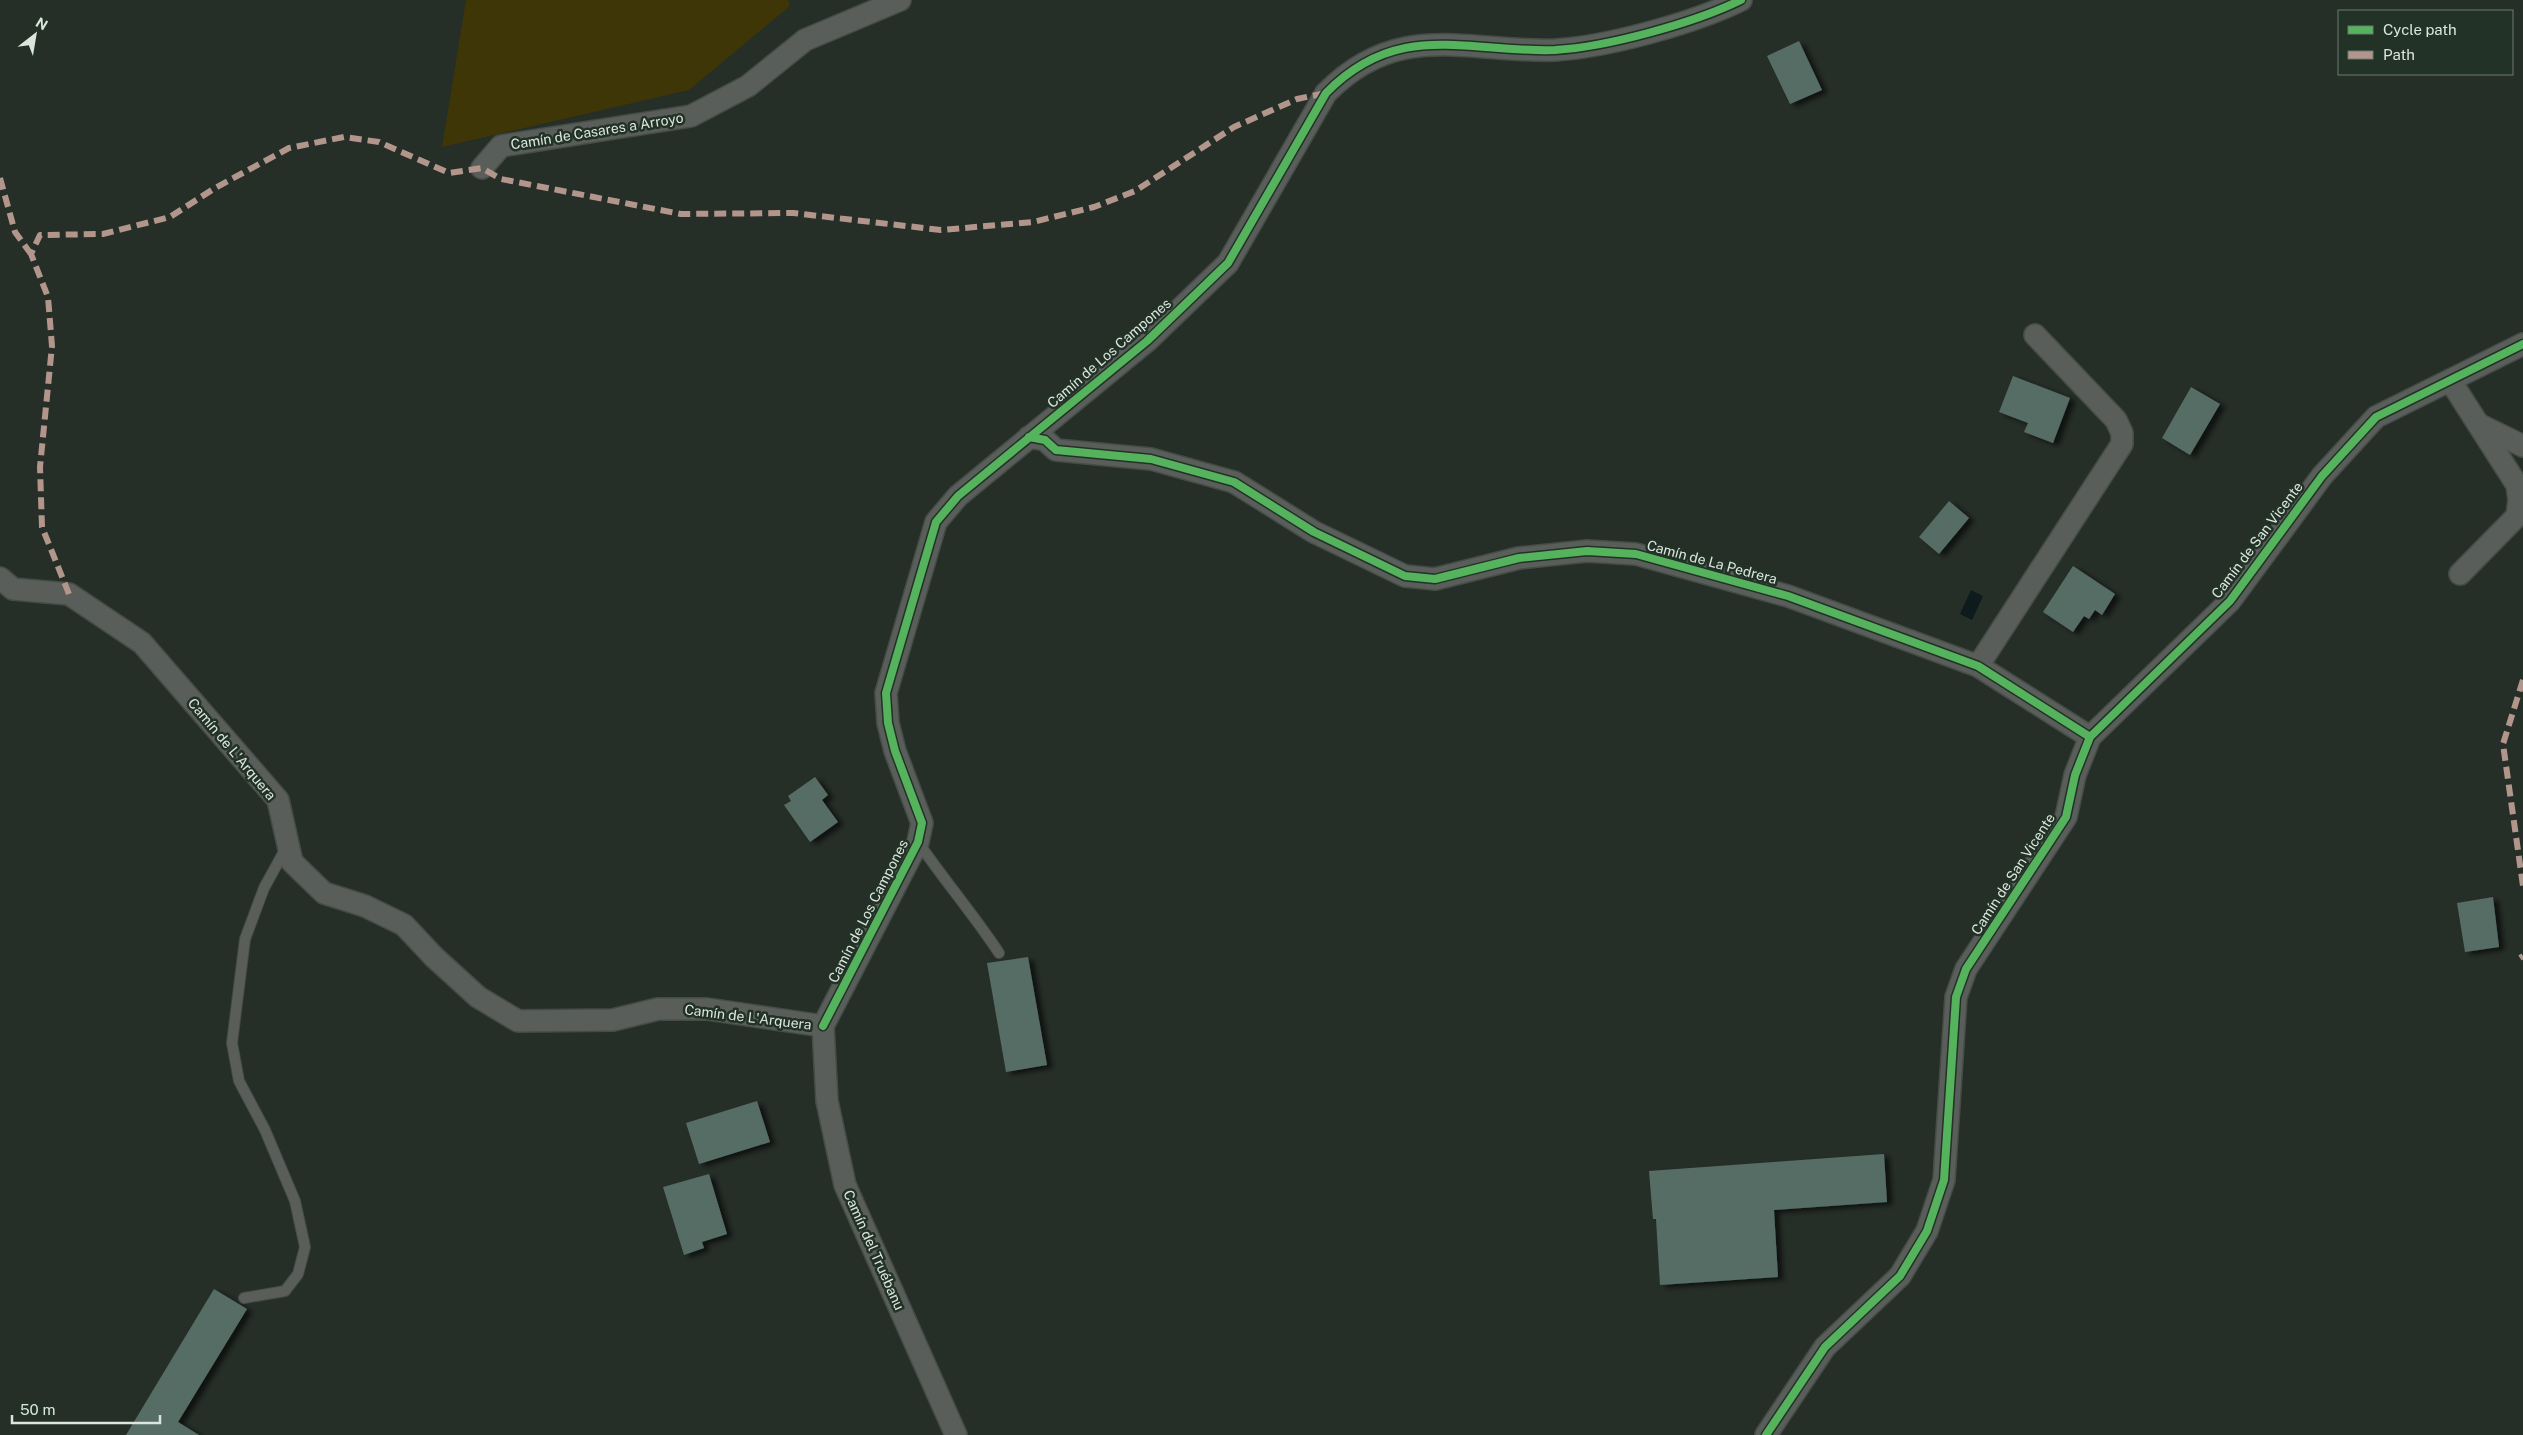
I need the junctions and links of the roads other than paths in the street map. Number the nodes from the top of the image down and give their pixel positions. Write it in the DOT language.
graph roads {
  1 [pos="900,0"];
  2 [pos="1741,0"];
  3 [pos="482,168"];
  4 [pos="2035,335"];
  5 [pos="2523,344"];
  6 [pos="2450,380"];
  7 [pos="2478,424"];
  8 [pos="1029,437"];
  9 [pos="2523,446"];
  10 [pos="2460,574"];
  11 [pos="0,578"];
  12 [pos="1978,666"];
  13 [pos="2090,737"];
  14 [pos="918,842"];
  15 [pos="288,845"];
  16 [pos="999,953"];
  17 [pos="823,1026"];
  18 [pos="244,1298"];
  19 [pos="956,1435"];
  20 [pos="1766,1435"];
  1 -- 3 [label="street, Camín de Casares a Arroyo"];
  2 -- 8 [label="street, Camín de Los Campones"];
  4 -- 12 [label="street"];
  5 -- 6 [label="street, Camín de San Vicente"];
  6 -- 7 [label="street"];
  6 -- 13 [label="street, Camín de San Vicente"];
  7 -- 9 [label="street"];
  7 -- 10 [label="street"];
  8 -- 12 [label="street, Camín de La Pedrera"];
  8 -- 14 [label="street, Camín de Los Campones"];
  11 -- 15 [label="street, Camín de L'Arquera"];
  12 -- 13 [label="street, Camín de La Pedrera"];
  13 -- 20 [label="street, Camín de San Vicente"];
  14 -- 16 [label="lane"];
  14 -- 17 [label="street, Camín de Los Campones"];
  15 -- 17 [label="street, Camín de L'Arquera"];
  15 -- 18 [label="lane"];
  17 -- 19 [label="street, Camín del Truébanu"];
}
